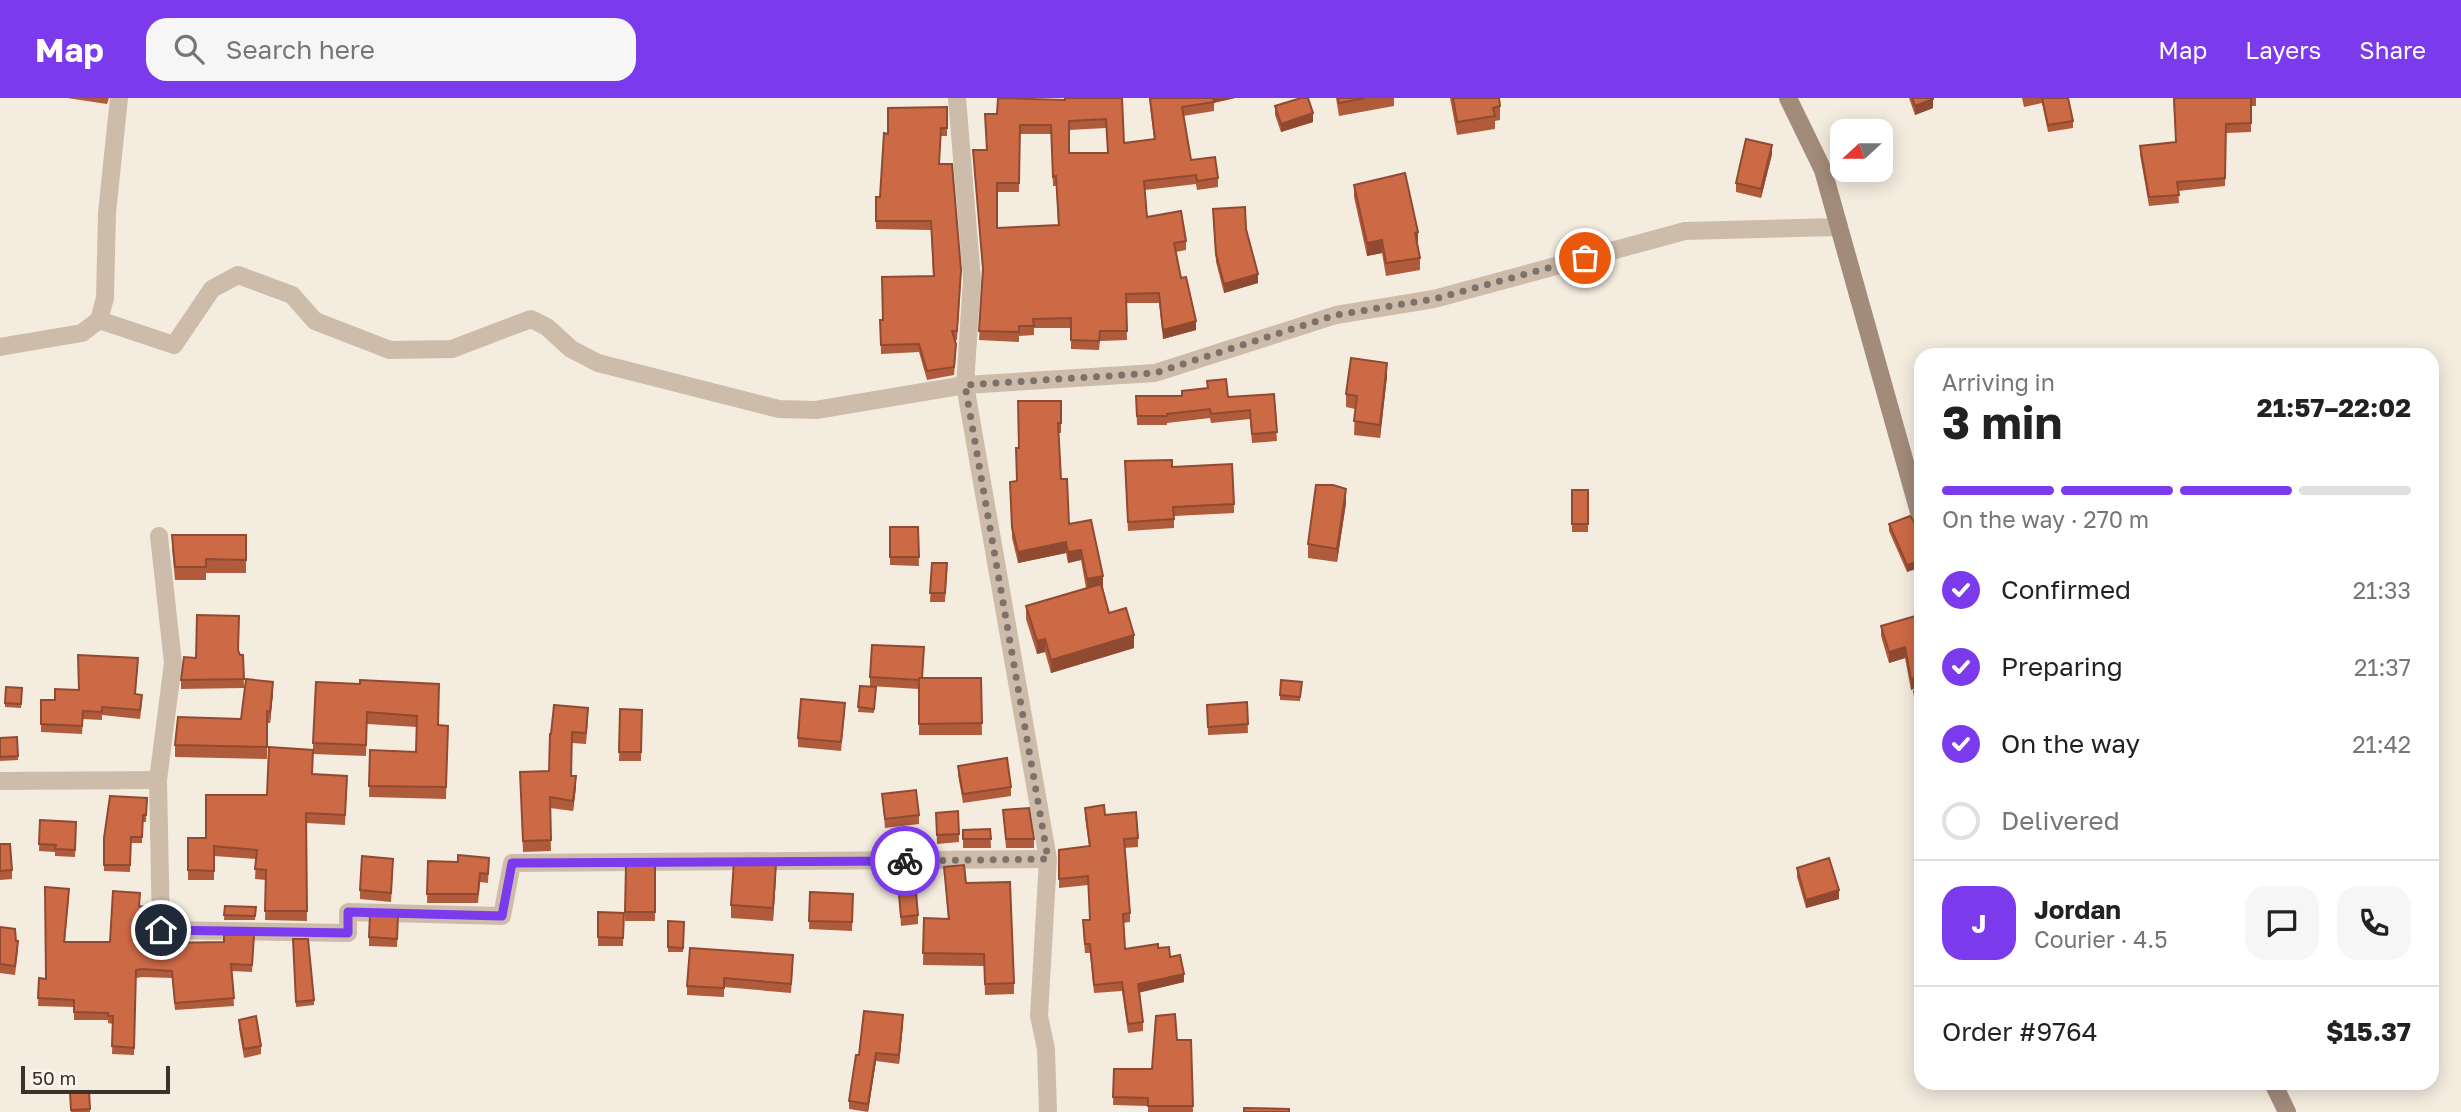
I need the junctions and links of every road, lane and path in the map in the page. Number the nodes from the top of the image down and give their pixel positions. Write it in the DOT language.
graph roads {
  1 [pos="119,98"];
  2 [pos="957,98"];
  3 [pos="1788,98"];
  4 [pos="1839,227"];
  5 [pos="99,320"];
  6 [pos="0,347"];
  7 [pos="965,385"];
  8 [pos="1914,494"];
  9 [pos="159,536"];
  10 [pos="158,780"];
  11 [pos="0,781"];
  12 [pos="1048,859"];
  13 [pos="2276,1090"];
  14 [pos="1048,1112"];
  15 [pos="2287,1112"];
  1 -- 5 [label="street"];
  2 -- 7 [label="street"];
  3 -- 4 [label="street"];
  4 -- 7 [label="street"];
  4 -- 8 [label="street"];
  5 -- 6 [label="street"];
  5 -- 7 [label="street"];
  7 -- 12 [label="street"];
  9 -- 10 [label="street"];
  10 -- 11 [label="street"];
  10 -- 12 [label="street"];
  12 -- 14 [label="street"];
  13 -- 15 [label="street"];
}
